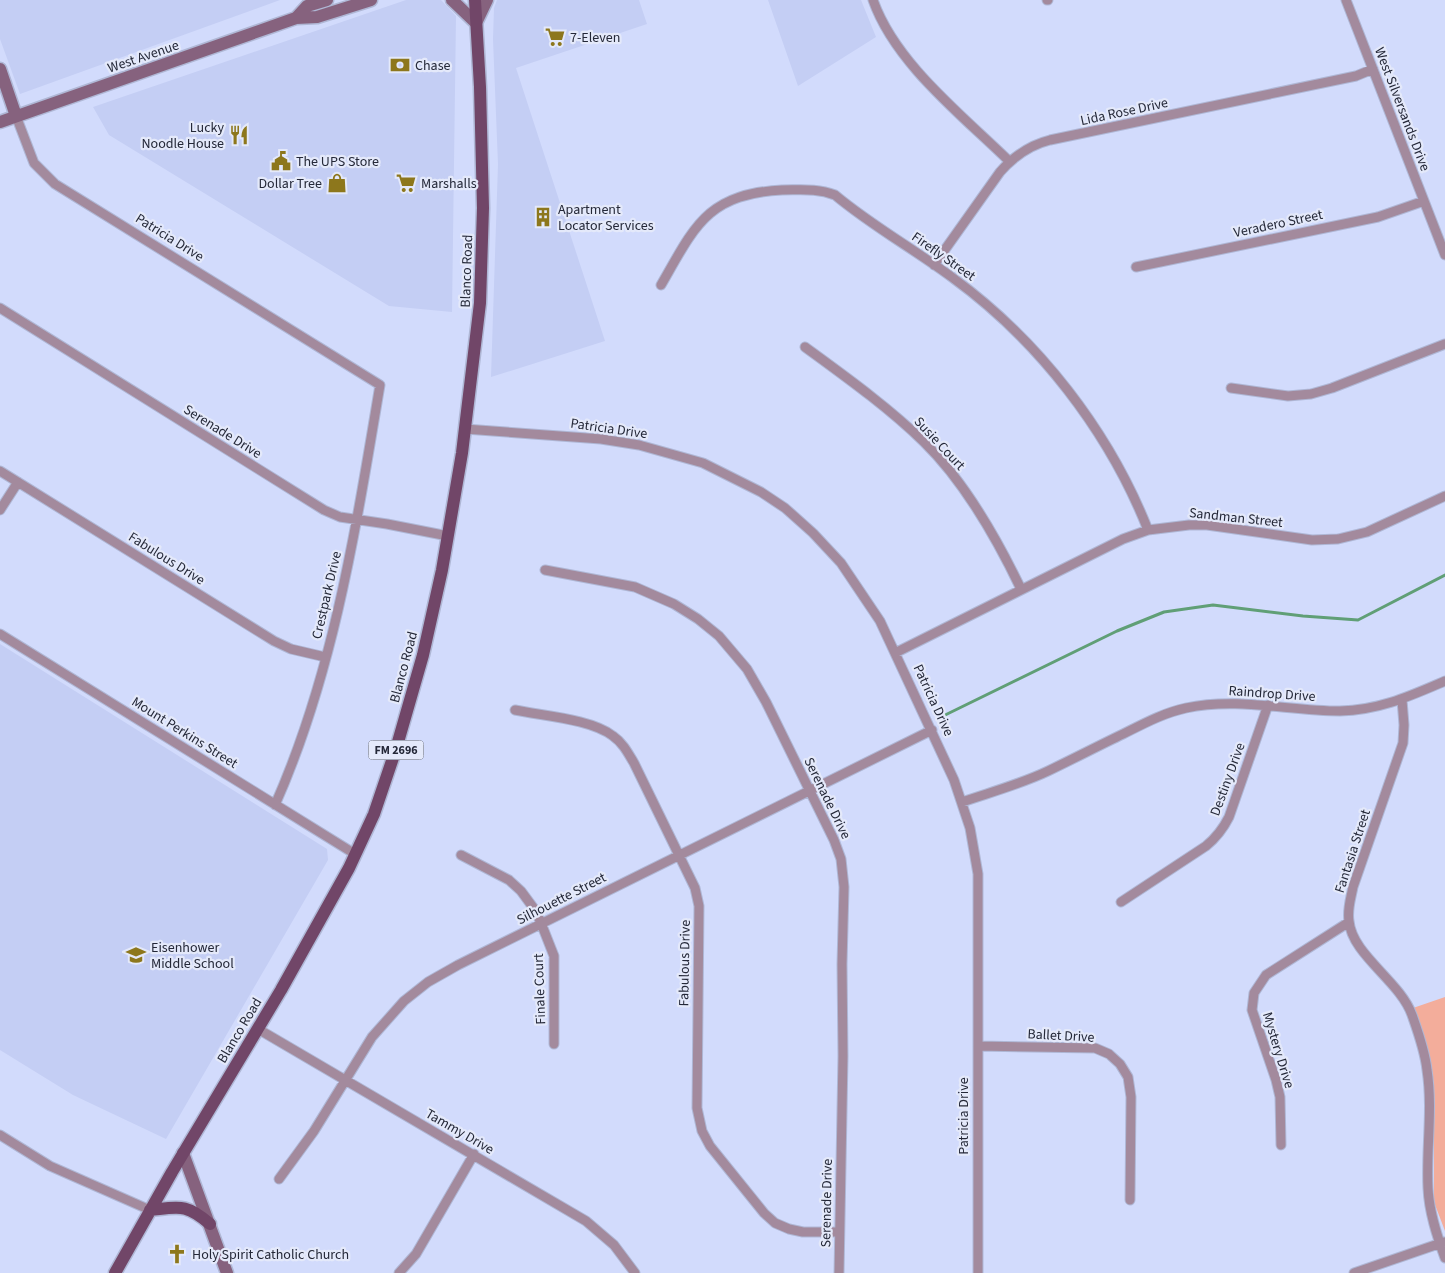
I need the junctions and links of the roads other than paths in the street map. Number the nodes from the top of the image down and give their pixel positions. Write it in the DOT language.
graph roads {
  1 [pos="326,0"];
  2 [pos="372,0"];
  3 [pos="452,0"];
  4 [pos="475,0"];
  5 [pos="487,0"];
  6 [pos="873,0"];
  7 [pos="1346,0"];
  8 [pos="296,18"];
  9 [pos="476,23"];
  10 [pos="0,69"];
  11 [pos="1373,69"];
  12 [pos="16,116"];
  13 [pos="0,122"];
  14 [pos="1009,161"];
  15 [pos="1424,201"];
  16 [pos="1445,255"];
  17 [pos="934,265"];
  18 [pos="1136,267"];
  19 [pos="661,285"];
  20 [pos="0,308"];
  21 [pos="1445,344"];
  22 [pos="805,347"];
  23 [pos="380,385"];
  24 [pos="1231,388"];
  25 [pos="465,429"];
  26 [pos="0,471"];
  27 [pos="18,482"];
  28 [pos="1445,496"];
  29 [pos="0,510"];
  30 [pos="358,519"];
  31 [pos="1148,530"];
  32 [pos="448,536"];
  33 [pos="546,570"];
  34 [pos="1021,589"];
  35 [pos="0,634"];
  36 [pos="895,653"];
  37 [pos="325,657"];
  38 [pos="1445,681"];
  39 [pos="1402,700"];
  40 [pos="1268,705"];
  41 [pos="515,710"];
  42 [pos="932,730"];
  43 [pos="810,792"];
  44 [pos="962,802"];
  45 [pos="276,805"];
  46 [pos="355,854"];
  47 [pos="680,854"];
  48 [pos="461,855"];
  49 [pos="1121,902"];
  50 [pos="1348,922"];
  51 [pos="541,923"];
  52 [pos="258,1029"];
  53 [pos="554,1044"];
  54 [pos="978,1046"];
  55 [pos="345,1079"];
  56 [pos="0,1135"];
  57 [pos="1281,1145"];
  58 [pos="183,1153"];
  59 [pos="474,1154"];
  60 [pos="279,1179"];
  61 [pos="1130,1200"];
  62 [pos="150,1210"];
  63 [pos="210,1224"];
  64 [pos="839,1232"];
  65 [pos="1442,1243"];
  66 [pos="1445,1258"];
  67 [pos="115,1273"];
  68 [pos="227,1273"];
  69 [pos="399,1273"];
  70 [pos="635,1273"];
  71 [pos="839,1273"];
  72 [pos="978,1273"];
  73 [pos="1354,1273"];
  1 -- 8 [label="main road, West Avenue"];
  2 -- 8 [label="main road, West Avenue"];
  3 -- 9 [label="main road"];
  4 -- 9 [label="main road, Blanco Road / FM 2696"];
  5 -- 9 [label="main road"];
  6 -- 14 [label="street"];
  7 -- 11 [label="street, West Silversands Drive"];
  8 -- 12 [label="main road, West Avenue"];
  9 -- 25 [label="main road, Blanco Road / FM 2696"];
  10 -- 12 [label="main road, Patricia Drive"];
  11 -- 14 [label="street, Lida Rose Drive"];
  11 -- 15 [label="street, West Silversands Drive"];
  12 -- 13 [label="main road, West Avenue"];
  12 -- 23 [label="street, Patricia Drive"];
  14 -- 17 [label="street, Lida Rose Drive"];
  15 -- 16 [label="street, West Silversands Drive"];
  15 -- 18 [label="street, Veradero Street"];
  17 -- 19 [label="street, Firefly Street"];
  17 -- 31 [label="street, Firefly Street"];
  20 -- 30 [label="street, Serenade Drive"];
  21 -- 24 [label="street"];
  22 -- 34 [label="street, Susie Court"];
  23 -- 30 [label="street, Crestpark Drive"];
  25 -- 32 [label="main road, Blanco Road / FM 2696"];
  25 -- 36 [label="street, Patricia Drive"];
  26 -- 27 [label="street, Fabulous Drive"];
  27 -- 29 [label="street"];
  27 -- 37 [label="street, Fabulous Drive"];
  28 -- 31 [label="street, Sandman Street"];
  30 -- 32 [label="street, Serenade Drive"];
  30 -- 37 [label="street, Crestpark Drive"];
  31 -- 34 [label="street, Sandman Street"];
  32 -- 46 [label="main road, Blanco Road / FM 2696"];
  33 -- 43 [label="street, Serenade Drive"];
  34 -- 36 [label="street, Sandman Street"];
  35 -- 45 [label="street, Mount Perkins Street"];
  36 -- 42 [label="street, Patricia Drive"];
  37 -- 45 [label="street, Crestpark Drive"];
  38 -- 39 [label="street, Raindrop Drive"];
  39 -- 40 [label="street, Raindrop Drive"];
  39 -- 50 [label="street, Fantasia Street"];
  40 -- 44 [label="street, Raindrop Drive"];
  40 -- 49 [label="street, Destiny Drive"];
  41 -- 47 [label="street, Fabulous Drive"];
  42 -- 43 [label="street, Silhouette Street"];
  42 -- 44 [label="street, Patricia Drive"];
  43 -- 47 [label="street, Silhouette Street"];
  43 -- 64 [label="street, Serenade Drive"];
  44 -- 54 [label="street, Patricia Drive"];
  45 -- 46 [label="street, Mount Perkins Street"];
  46 -- 52 [label="main road, Blanco Road / FM 2696"];
  47 -- 51 [label="street, Silhouette Street"];
  47 -- 64 [label="street, Fabulous Drive"];
  48 -- 51 [label="street, Finale Court"];
  50 -- 57 [label="street, Mystery Drive"];
  50 -- 65 [label="street"];
  51 -- 53 [label="street, Finale Court"];
  51 -- 55 [label="street, Silhouette Street"];
  52 -- 55 [label="street, Tammy Drive"];
  52 -- 58 [label="main road, Blanco Road / FM 2696"];
  54 -- 61 [label="street, Ballet Drive"];
  54 -- 72 [label="street, Patricia Drive"];
  55 -- 59 [label="street, Tammy Drive"];
  55 -- 60 [label="street, Silhouette Street"];
  56 -- 62 [label="street"];
  58 -- 62 [label="main road, Blanco Road / FM 2696"];
  58 -- 63 [label="main road"];
  59 -- 69 [label="street"];
  59 -- 70 [label="street, Tammy Drive"];
  62 -- 63 [label="main road"];
  62 -- 67 [label="main road, Blanco Road / FM 2696"];
  63 -- 68 [label="main road"];
  64 -- 71 [label="street, Serenade Drive"];
  65 -- 66 [label="street"];
  65 -- 73 [label="street"];
}
